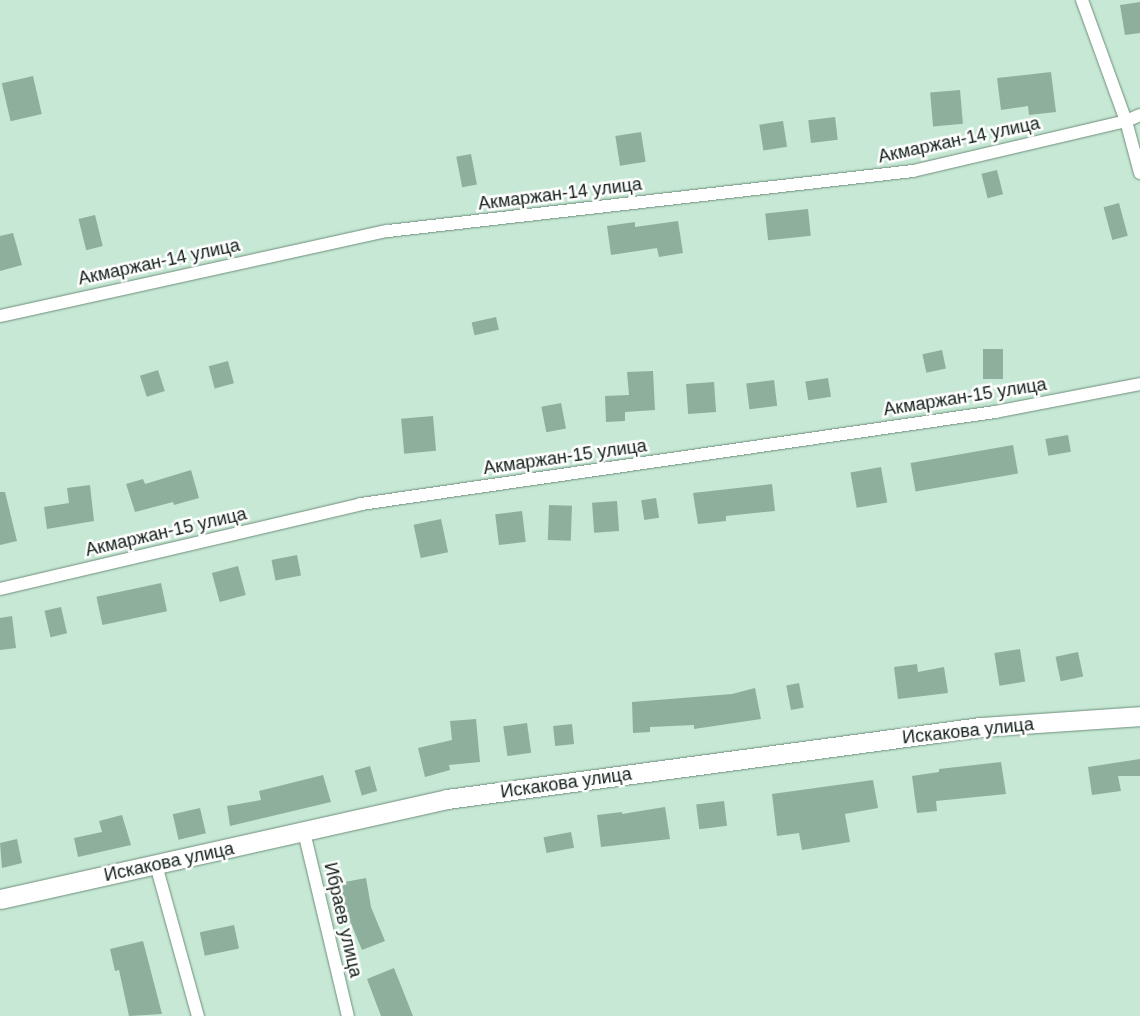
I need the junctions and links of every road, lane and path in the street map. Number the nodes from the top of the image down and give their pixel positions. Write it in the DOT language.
graph roads {
  1 [pos="1082,0"];
  2 [pos="1140,115"];
  3 [pos="1126,121"];
  4 [pos="1140,173"];
  5 [pos="0,316"];
  6 [pos="1140,384"];
  7 [pos="0,589"];
  8 [pos="1140,716"];
  9 [pos="304,832"];
  10 [pos="156,865"];
  11 [pos="0,899"];
  12 [pos="198,1016"];
  13 [pos="348,1016"];
  1 -- 3 [label="street"];
  2 -- 3 [label="street, Акмаржан-14 улица"];
  3 -- 4 [label="street"];
  3 -- 5 [label="street, Акмаржан-14 улица"];
  6 -- 7 [label="street, Акмаржан-15 улица"];
  8 -- 9 [label="street, Искакова улица"];
  9 -- 10 [label="street, Искакова улица"];
  9 -- 13 [label="street, Ибраев улица"];
  10 -- 11 [label="street, Искакова улица"];
  10 -- 12 [label="street"];
}
